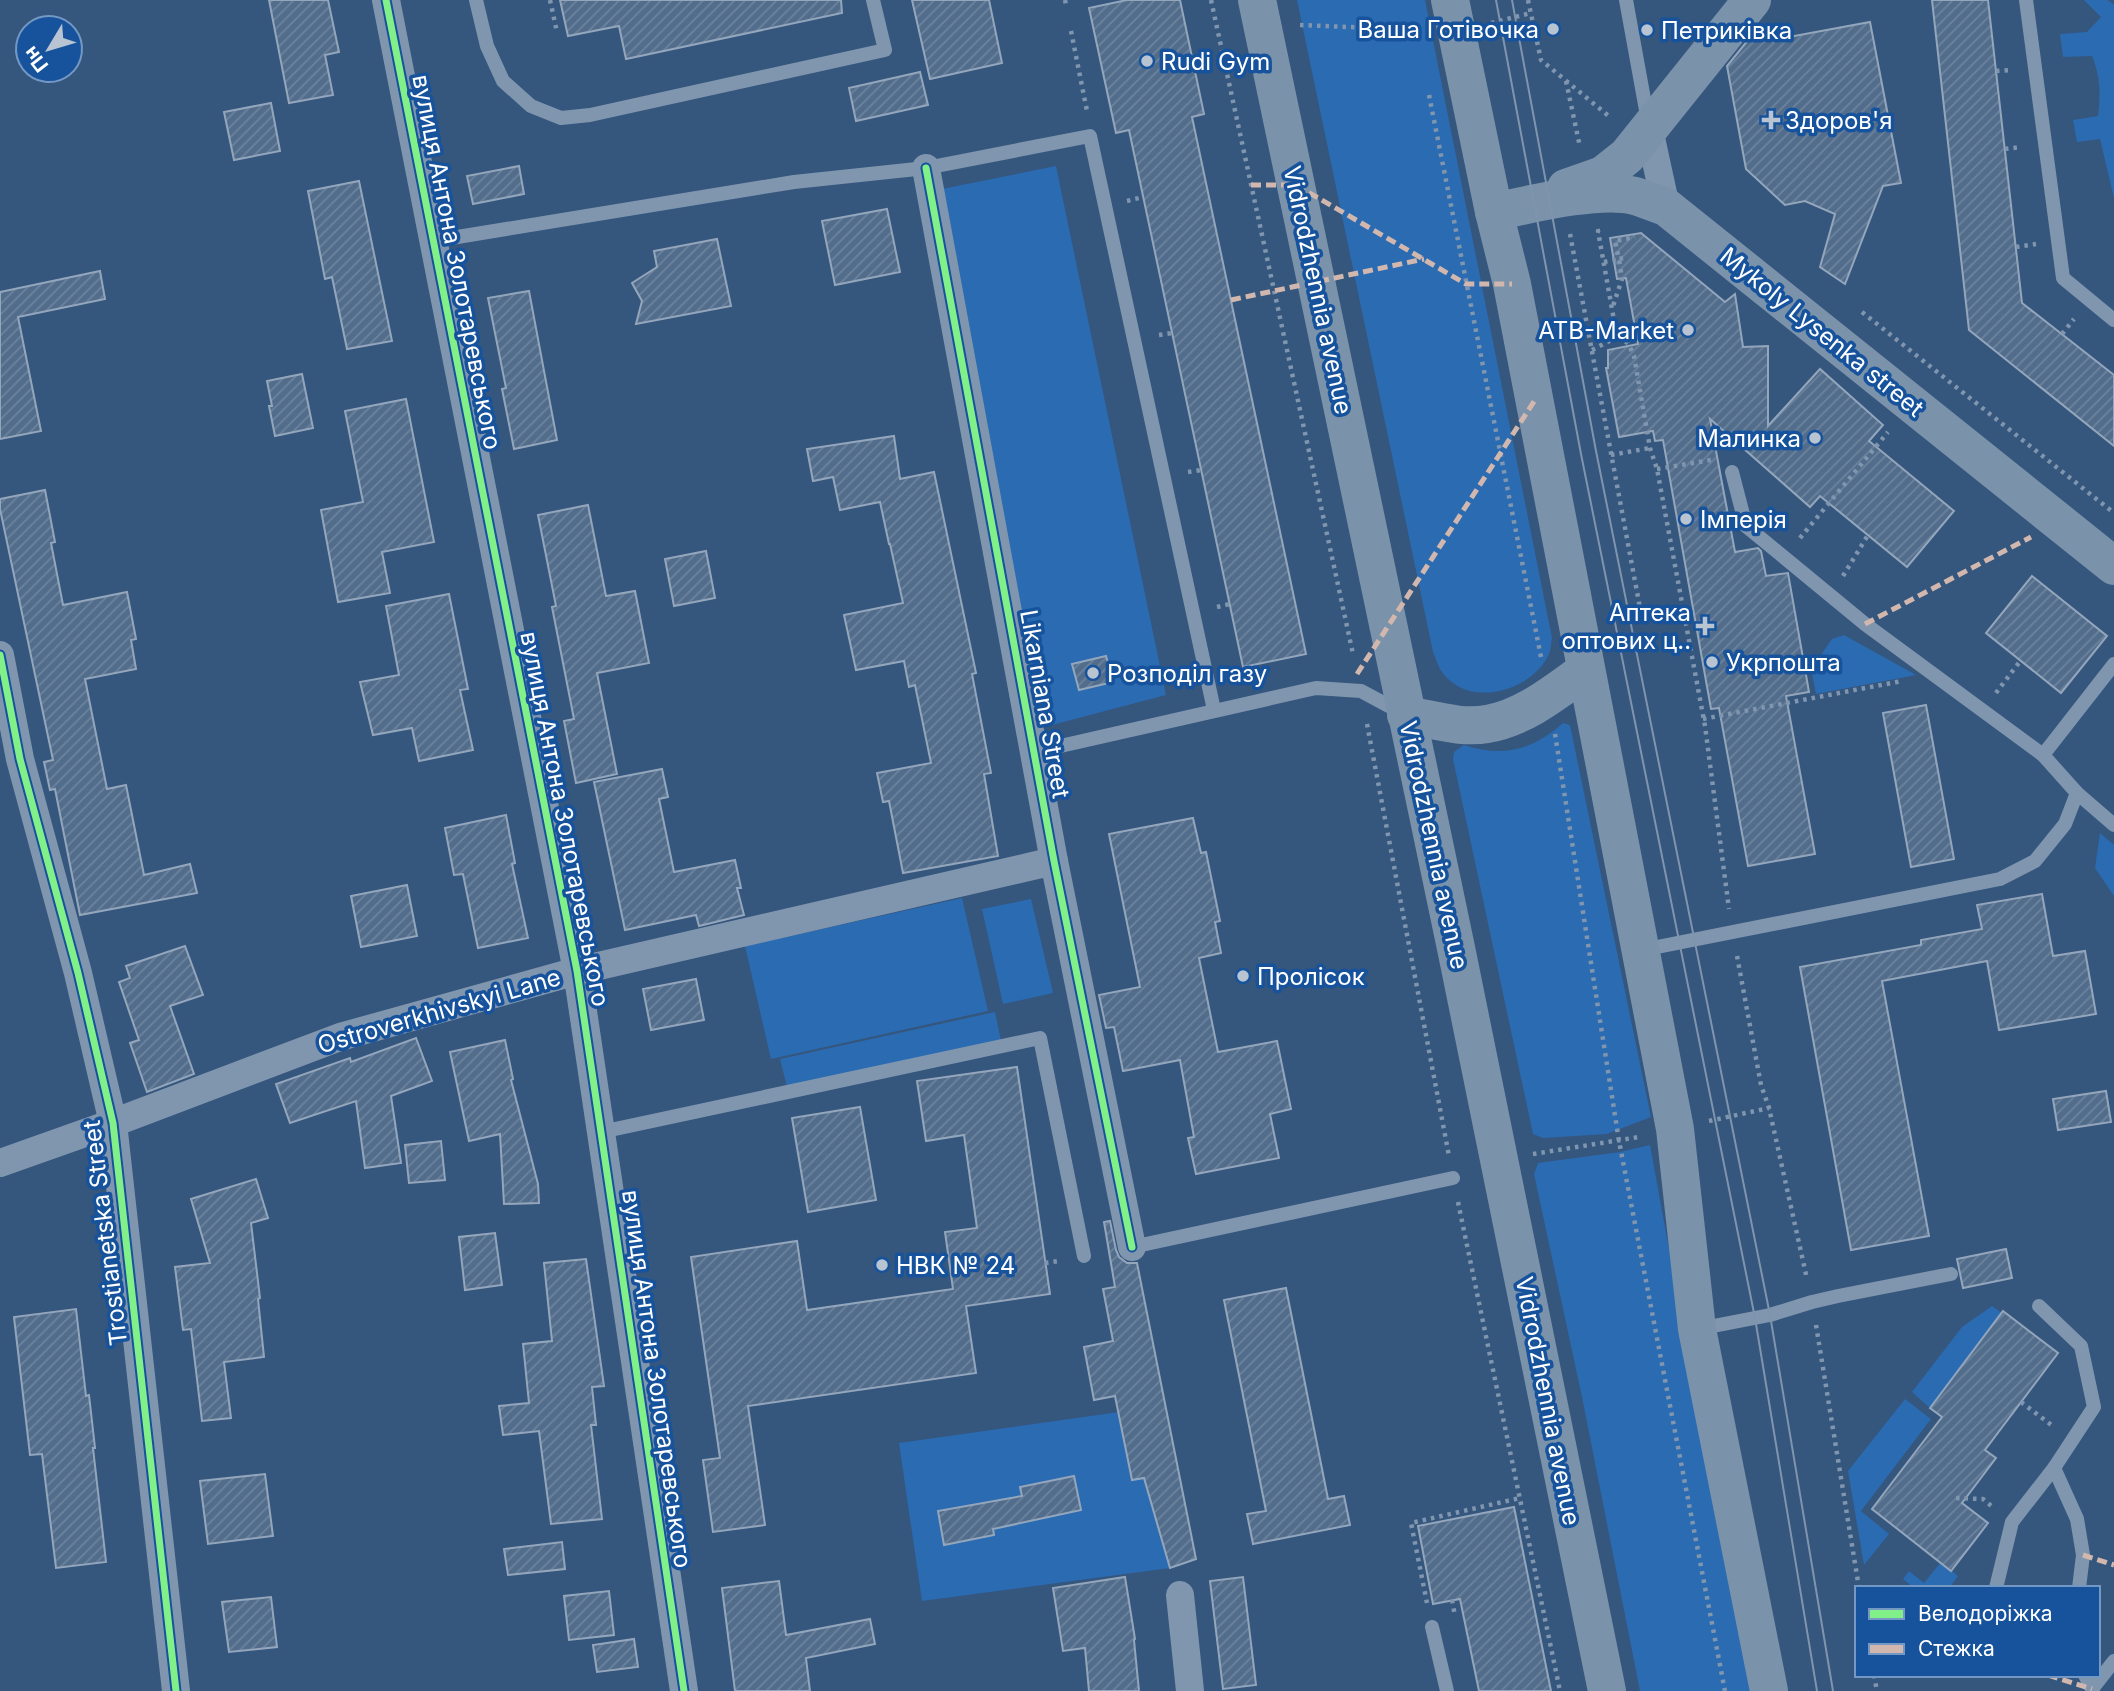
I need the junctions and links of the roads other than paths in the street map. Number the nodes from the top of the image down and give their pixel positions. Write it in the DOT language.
graph roads {
  1 [pos="386,0"];
  2 [pos="476,0"];
  3 [pos="873,0"];
  4 [pos="1626,0"];
  5 [pos="1752,0"];
  6 [pos="2025,0"];
  7 [pos="1260,12"];
  8 [pos="1453,16"];
  9 [pos="1644,135"];
  10 [pos="926,168"];
  11 [pos="1667,207"];
  12 [pos="1494,212"];
  13 [pos="433,241"];
  14 [pos="2114,320"];
  15 [pos="1732,472"];
  16 [pos="2114,566"];
  17 [pos="0,655"];
  18 [pos="2114,664"];
  19 [pos="1586,670"];
  20 [pos="1214,710"];
  21 [pos="1406,715"];
  22 [pos="1034,752"];
  23 [pos="2043,755"];
  24 [pos="2077,793"];
  25 [pos="2114,825"];
  26 [pos="1054,861"];
  27 [pos="1642,950"];
  28 [pos="577,971"];
  29 [pos="113,1123"];
  30 [pos="601,1132"];
  31 [pos="0,1163"];
  32 [pos="1453,1178"];
  33 [pos="1132,1247"];
  34 [pos="1084,1256"];
  35 [pos="1951,1274"];
  36 [pos="2039,1306"];
  37 [pos="1697,1329"];
  38 [pos="2054,1468"];
  39 [pos="1996,1586"];
  40 [pos="2079,1586"];
  41 [pos="1180,1595"];
  42 [pos="1432,1628"];
  43 [pos="2114,1661"];
  44 [pos="2093,1690"];
  45 [pos="176,1691"];
  46 [pos="684,1691"];
  47 [pos="1190,1691"];
  48 [pos="1447,1691"];
  49 [pos="1607,1691"];
  50 [pos="1769,1691"];
  1 -- 13 [label="street, вулиця Антона Золотаревського"];
  2 -- 3 [label="lane"];
  4 -- 9 [label="lane"];
  5 -- 9 [label="main road"];
  6 -- 14 [label="lane"];
  7 -- 21 [label="main road, Vidrodzhennia avenue"];
  8 -- 12 [label="main road"];
  9 -- 11 [label="street"];
  9 -- 12 [label="main road"];
  10 -- 13 [label="lane"];
  10 -- 20 [label="lane"];
  10 -- 22 [label="street, Likarniana Street"];
  11 -- 12 [label="main road, Mykoly Lysenka street"];
  11 -- 16 [label="main road, Mykoly Lysenka street"];
  12 -- 19 [label="main road"];
  13 -- 28 [label="street, вулиця Антона Золотаревського"];
  15 -- 23 [label="lane"];
  17 -- 29 [label="street, Trostianetska Street"];
  18 -- 23 [label="lane"];
  19 -- 21 [label="main road"];
  19 -- 27 [label="main road"];
  20 -- 21 [label="lane"];
  20 -- 22 [label="lane"];
  21 -- 49 [label="main road, Vidrodzhennia avenue"];
  22 -- 26 [label="street, Likarniana Street"];
  23 -- 24 [label="lane"];
  24 -- 25 [label="lane"];
  24 -- 27 [label="lane"];
  26 -- 28 [label="street, Ostroverkhivskyi Lane"];
  26 -- 33 [label="street, Likarniana Street"];
  27 -- 37 [label="main road"];
  28 -- 29 [label="street, Ostroverkhivskyi Lane"];
  28 -- 30 [label="street, вулиця Антона Золотаревського"];
  29 -- 31 [label="street, Ostroverkhivskyi Lane"];
  29 -- 45 [label="street, Trostianetska Street"];
  30 -- 34 [label="lane"];
  30 -- 46 [label="street, вулиця Антона Золотаревського"];
  32 -- 33 [label="lane"];
  35 -- 37 [label="lane"];
  36 -- 38 [label="lane"];
  37 -- 50 [label="main road"];
  38 -- 39 [label="lane"];
  38 -- 40 [label="lane"];
  41 -- 47 [label="street"];
  42 -- 48 [label="lane"];
  43 -- 44 [label="lane"];
}
